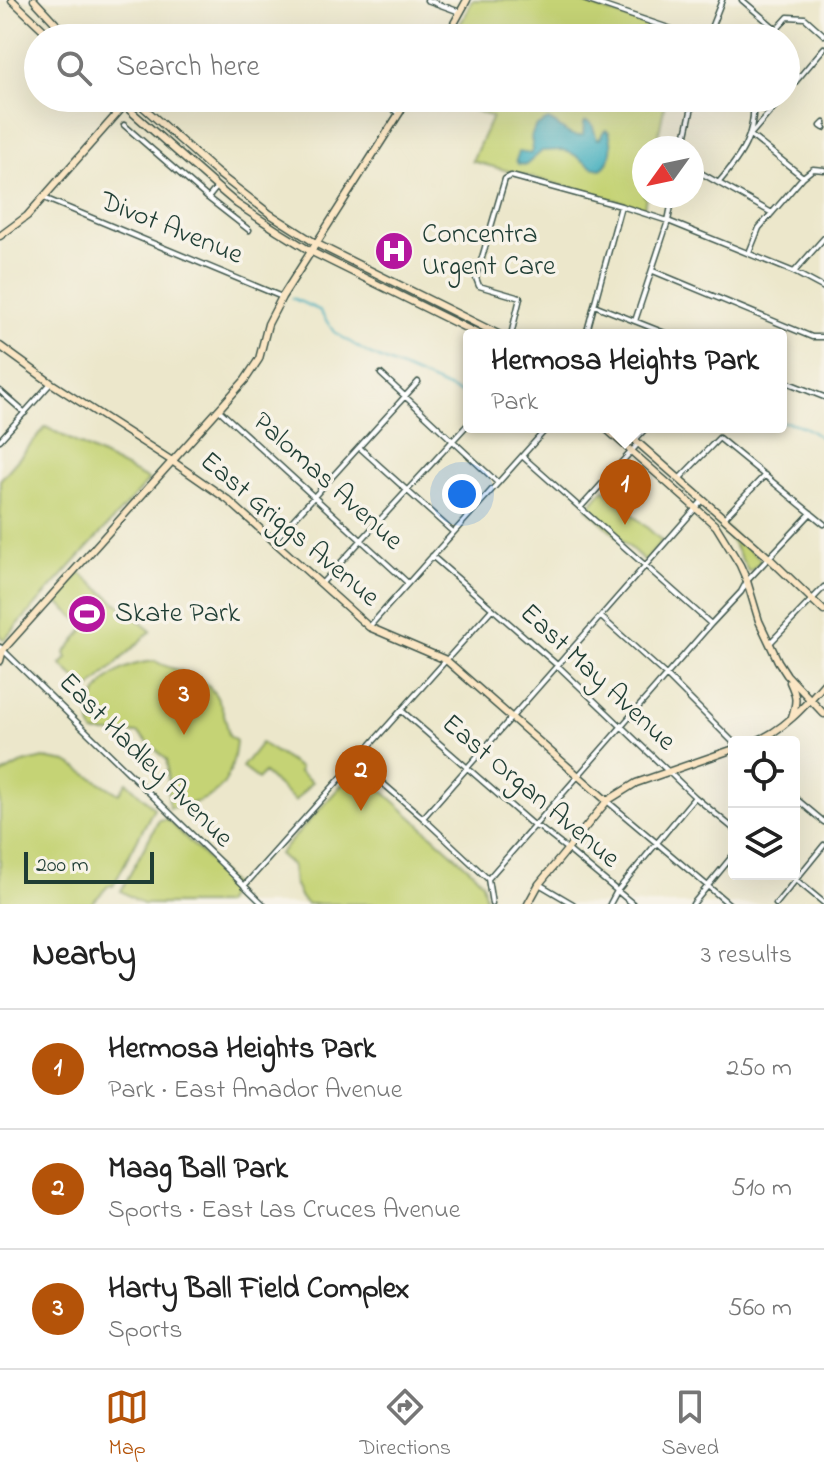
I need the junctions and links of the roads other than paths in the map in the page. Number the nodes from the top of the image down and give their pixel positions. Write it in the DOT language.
graph roads {
  1 [pos="12,0"];
  2 [pos="34,0"];
  3 [pos="427,0"];
  4 [pos="467,0"];
  5 [pos="586,0"];
  6 [pos="722,0"];
  7 [pos="742,0"];
  8 [pos="462,12"];
  9 [pos="37,24"];
  10 [pos="56,24"];
  11 [pos="455,24"];
  12 [pos="657,24"];
  13 [pos="713,24"];
  14 [pos="770,24"];
  15 [pos="781,24"];
  16 [pos="824,35"];
  17 [pos="824,48"];
  18 [pos="800,76"];
  19 [pos="115,112"];
  20 [pos="119,112"];
  21 [pos="131,112"];
  22 [pos="148,112"];
  23 [pos="396,112"];
  24 [pos="691,112"];
  25 [pos="754,112"];
  26 [pos="770,112"];
  27 [pos="399,114"];
  28 [pos="115,116"];
  29 [pos="124,125"];
  30 [pos="750,135"];
  31 [pos="686,136"];
  32 [pos="824,170"];
  33 [pos="704,174"];
  34 [pos="803,177"];
  35 [pos="225,179"];
  36 [pos="719,182"];
  37 [pos="217,187"];
  38 [pos="44,198"];
  39 [pos="208,198"];
  40 [pos="621,206"];
  41 [pos="671,208"];
  42 [pos="772,213"];
  43 [pos="270,214"];
  44 [pos="668,221"];
  45 [pos="265,222"];
  46 [pos="249,230"];
  47 [pos="0,236"];
  48 [pos="824,238"];
  49 [pos="317,244"];
  50 [pos="312,252"];
  51 [pos="749,253"];
  52 [pos="653,271"];
  53 [pos="794,272"];
  54 [pos="824,288"];
  55 [pos="282,297"];
  56 [pos="594,305"];
  57 [pos="635,321"];
  58 [pos="468,329"];
  59 [pos="488,329"];
  60 [pos="512,329"];
  61 [pos="588,329"];
  62 [pos="655,329"];
  63 [pos="824,337"];
  64 [pos="0,346"];
  65 [pos="381,374"];
  66 [pos="418,382"];
  67 [pos="787,382"];
  68 [pos="51,383"];
  69 [pos="0,391"];
  70 [pos="824,397"];
  71 [pos="405,398"];
  72 [pos="219,410"];
  73 [pos="25,413"];
  74 [pos="463,429"];
  75 [pos="543,433"];
  76 [pos="611,433"];
  77 [pos="626,433"];
  78 [pos="643,433"];
  79 [pos="0,440"];
  80 [pos="452,441"];
  81 [pos="636,442"];
  82 [pos="360,448"];
  83 [pos="632,450"];
  84 [pos="522,456"];
  85 [pos="172,461"];
  86 [pos="765,475"];
  87 [pos="679,479"];
  88 [pos="498,483"];
  89 [pos="407,492"];
  90 [pos="314,497"];
  91 [pos="703,500"];
  92 [pos="580,508"];
  93 [pos="697,508"];
  94 [pos="811,513"];
  95 [pos="724,518"];
  96 [pos="824,524"];
  97 [pos="453,532"];
  98 [pos="361,540"];
  99 [pos="273,542"];
  100 [pos="432,556"];
  101 [pos="768,557"];
  102 [pos="645,566"];
  103 [pos="747,581"];
  104 [pos="408,583"];
  105 [pos="320,585"];
  106 [pos="824,587"];
  107 [pos="812,600"];
  108 [pos="492,609"];
  109 [pos="824,611"];
  110 [pos="601,617"];
  111 [pos="711,624"];
  112 [pos="369,627"];
  113 [pos="769,645"];
  114 [pos="2,649"];
  115 [pos="446,660"];
  116 [pos="0,661"];
  117 [pos="557,665"];
  118 [pos="787,675"];
  119 [pos="667,676"];
  120 [pos="824,684"];
  121 [pos="810,700"];
  122 [pos="401,710"];
  123 [pos="824,714"];
  124 [pos="512,718"];
  125 [pos="792,718"];
  126 [pos="622,726"];
  127 [pos="766,736"];
  128 [pos="728,737"];
  129 [pos="728,751"];
  130 [pos="357,761"];
  131 [pos="468,768"];
  132 [pos="669,771"];
  133 [pos="578,776"];
  134 [pos="695,797"];
  135 [pos="607,801"];
  136 [pos="800,802"];
  137 [pos="423,818"];
  138 [pos="824,822"];
  139 [pos="728,824"];
  140 [pos="534,826"];
  141 [pos="656,844"];
  142 [pos="824,845"];
  143 [pos="567,849"];
  144 [pos="728,861"];
  145 [pos="800,876"];
  146 [pos="488,879"];
  147 [pos="797,880"];
  148 [pos="539,884"];
  149 [pos="244,886"];
  150 [pos="707,886"];
  151 [pos="617,891"];
  152 [pos="824,903"];
  153 [pos="263,904"];
  154 [pos="492,904"];
  155 [pos="528,904"];
  156 [pos="573,904"];
  157 [pos="610,904"];
  158 [pos="633,904"];
  159 [pos="693,904"];
  160 [pos="729,904"];
  161 [pos="776,904"];
  1 -- 9 [label="main road"];
  2 -- 10 [label="main road"];
  3 -- 8 [label="street"];
  4 -- 8 [label="main road"];
  5 -- 12 [label="street"];
  6 -- 13 [label="street"];
  7 -- 14 [label="street"];
  8 -- 11 [label="main road"];
  15 -- 16 [label="street"];
  17 -- 18 [label="street"];
  19 -- 28 [label="main road"];
  20 -- 28 [label="main road"];
  21 -- 37 [label="main road"];
  22 -- 35 [label="main road"];
  23 -- 27 [label="street"];
  24 -- 31 [label="street"];
  25 -- 30 [label="street"];
  26 -- 30 [label="street"];
  27 -- 49 [label="main road"];
  28 -- 38 [label="main road"];
  29 -- 39 [label="street"];
  30 -- 34 [label="street"];
  30 -- 36 [label="street"];
  32 -- 34 [label="street"];
  33 -- 36 [label="street"];
  34 -- 42 [label="street"];
  35 -- 37 [label="main road"];
  35 -- 43 [label="main road"];
  36 -- 42 [label="street"];
  37 -- 39 [label="street"];
  37 -- 45 [label="main road"];
  38 -- 47 [label="main road"];
  38 -- 55 [label="street, Divot Avenue"];
  39 -- 46 [label="street"];
  40 -- 44 [label="street"];
  40 -- 56 [label="street"];
  40 -- 60 [label="street"];
  41 -- 44 [label="street"];
  42 -- 51 [label="street"];
  43 -- 45 [label="main road"];
  43 -- 49 [label="main road"];
  44 -- 51 [label="street"];
  44 -- 52 [label="street"];
  45 -- 50 [label="main road"];
  48 -- 53 [label="street"];
  49 -- 50 [label="main road"];
  49 -- 59 [label="main road"];
  50 -- 55 [label="main road"];
  50 -- 58 [label="main road"];
  51 -- 53 [label="street"];
  52 -- 57 [label="street"];
  52 -- 63 [label="street"];
  53 -- 54 [label="street"];
  55 -- 72 [label="main road"];
  56 -- 57 [label="street"];
  56 -- 61 [label="street"];
  57 -- 62 [label="street"];
  64 -- 68 [label="main road, East Griggs Avenue"];
  65 -- 71 [label="street"];
  66 -- 71 [label="street"];
  67 -- 70 [label="street"];
  68 -- 73 [label="street"];
  68 -- 85 [label="main road, East Griggs Avenue"];
  69 -- 73 [label="street"];
  71 -- 80 [label="street"];
  71 -- 82 [label="street"];
  72 -- 85 [label="main road"];
  72 -- 90 [label="street, Palomas Avenue"];
  73 -- 79 [label="street"];
  74 -- 80 [label="street"];
  75 -- 84 [label="street"];
  76 -- 83 [label="main road"];
  77 -- 81 [label="main road"];
  78 -- 81 [label="street"];
  80 -- 88 [label="street"];
  80 -- 89 [label="street"];
  81 -- 83 [label="street"];
  81 -- 87 [label="main road"];
  82 -- 89 [label="street"];
  82 -- 90 [label="street"];
  83 -- 92 [label="street"];
  83 -- 93 [label="main road"];
  84 -- 88 [label="street"];
  84 -- 92 [label="street"];
  85 -- 99 [label="main road, East Griggs Avenue"];
  85 -- 114 [label="main road"];
  86 -- 87 [label="street"];
  86 -- 94 [label="street"];
  86 -- 95 [label="street"];
  87 -- 91 [label="main road"];
  88 -- 97 [label="street"];
  89 -- 97 [label="street"];
  89 -- 98 [label="street"];
  90 -- 98 [label="street, Palomas Avenue"];
  90 -- 99 [label="street"];
  91 -- 93 [label="street"];
  91 -- 95 [label="main road"];
  92 -- 102 [label="street"];
  93 -- 102 [label="street"];
  93 -- 103 [label="main road"];
  94 -- 96 [label="street"];
  94 -- 101 [label="street"];
  95 -- 101 [label="main road"];
  97 -- 100 [label="street"];
  98 -- 104 [label="street, Palomas Avenue"];
  98 -- 105 [label="street"];
  99 -- 105 [label="main road, East Griggs Avenue"];
  100 -- 104 [label="street"];
  100 -- 108 [label="street, East May Avenue"];
  101 -- 103 [label="street"];
  101 -- 107 [label="main road"];
  102 -- 110 [label="street"];
  102 -- 111 [label="street"];
  103 -- 111 [label="street"];
  103 -- 113 [label="main road"];
  104 -- 112 [label="street"];
  105 -- 112 [label="main road, East Griggs Avenue"];
  106 -- 107 [label="street"];
  107 -- 109 [label="main road"];
  107 -- 113 [label="street"];
  108 -- 115 [label="street"];
  108 -- 117 [label="street, East May Avenue"];
  110 -- 117 [label="street"];
  110 -- 119 [label="street"];
  111 -- 119 [label="street"];
  112 -- 115 [label="main road, East Griggs Avenue"];
  113 -- 118 [label="main road"];
  114 -- 116 [label="main road"];
  114 -- 149 [label="street, East Hadley Avenue"];
  115 -- 122 [label="street"];
  115 -- 124 [label="main road, East Griggs Avenue"];
  117 -- 124 [label="street"];
  117 -- 126 [label="street, East May Avenue"];
  118 -- 121 [label="main road"];
  118 -- 125 [label="main road"];
  119 -- 126 [label="street"];
  119 -- 128 [label="street"];
  120 -- 121 [label="main road"];
  121 -- 123 [label="main road"];
  121 -- 125 [label="main road"];
  122 -- 130 [label="street"];
  122 -- 131 [label="street, East Organ Avenue"];
  124 -- 131 [label="street"];
  124 -- 133 [label="main road, East Griggs Avenue"];
  125 -- 127 [label="main road"];
  126 -- 132 [label="street, East May Avenue"];
  126 -- 133 [label="street"];
  129 -- 132 [label="main road"];
  130 -- 137 [label="street"];
  130 -- 149 [label="street"];
  131 -- 137 [label="street"];
  131 -- 140 [label="street, East Organ Avenue"];
  132 -- 134 [label="street, East May Avenue"];
  132 -- 135 [label="main road"];
  133 -- 135 [label="main road, East Griggs Avenue"];
  133 -- 140 [label="street"];
  134 -- 139 [label="street, East May Avenue"];
  134 -- 141 [label="street"];
  135 -- 141 [label="street, East Griggs Avenue"];
  135 -- 143 [label="main road"];
  136 -- 138 [label="street"];
  137 -- 146 [label="street"];
  140 -- 143 [label="street, East Organ Avenue"];
  140 -- 146 [label="street"];
  141 -- 150 [label="street, East Griggs Avenue"];
  141 -- 151 [label="street"];
  142 -- 145 [label="street"];
  143 -- 148 [label="main road"];
  143 -- 151 [label="street, East Organ Avenue"];
  144 -- 150 [label="street"];
  146 -- 154 [label="street"];
  147 -- 152 [label="street"];
  147 -- 161 [label="street"];
  148 -- 155 [label="main road"];
  148 -- 156 [label="street"];
  149 -- 153 [label="street, East Hadley Avenue"];
  150 -- 159 [label="street"];
  150 -- 160 [label="street, East Griggs Avenue"];
  151 -- 157 [label="street"];
  151 -- 158 [label="street, East Organ Avenue"];
}
